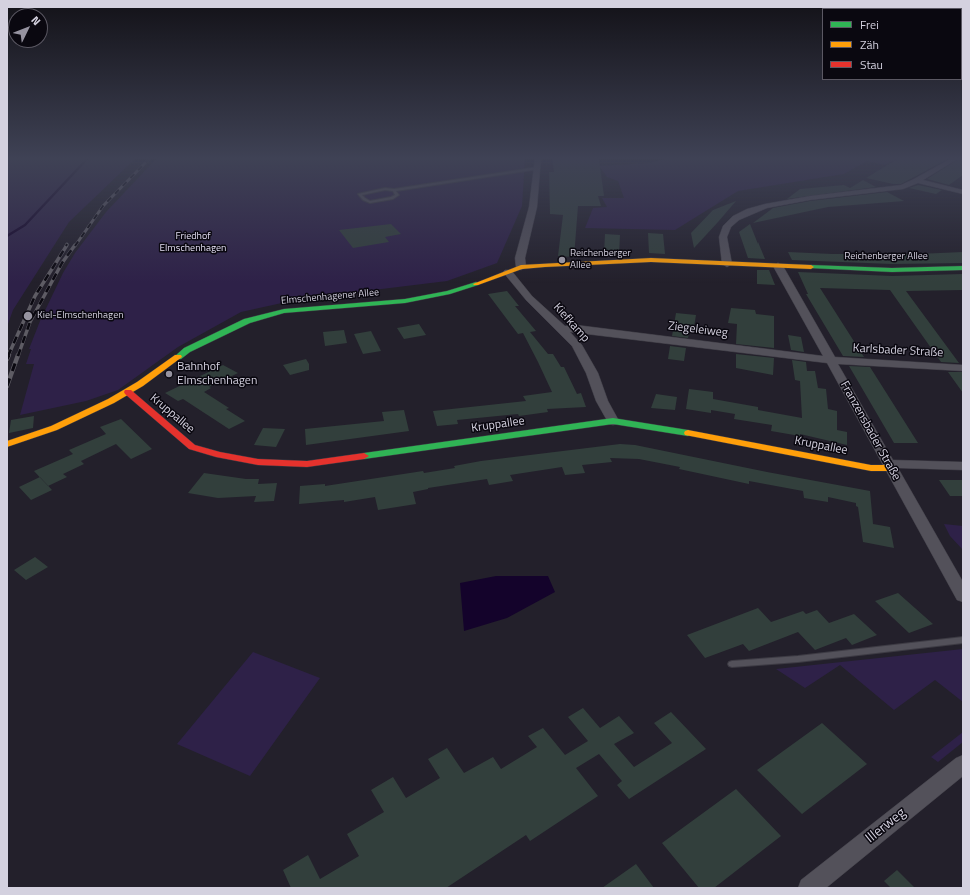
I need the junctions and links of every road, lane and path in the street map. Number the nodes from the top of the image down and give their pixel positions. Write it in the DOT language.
graph roads {
  1 [pos="366,200"];
  2 [pos="382,200"];
  3 [pos="534,200"];
  4 [pos="800,200"];
  5 [pos="727,264"];
  6 [pos="778,266"];
  7 [pos="521,267"];
  8 [pos="963,268"];
  9 [pos="508,272"];
  10 [pos="562,328"];
  11 [pos="831,360"];
  12 [pos="963,368"];
  13 [pos="128,392"];
  14 [pos="613,421"];
  15 [pos="7,444"];
  16 [pos="889,466"];
  17 [pos="963,466"];
  18 [pos="963,596"];
  19 [pos="963,640"];
  20 [pos="732,664"];
  21 [pos="963,764"];
  22 [pos="809,888"];
  1 -- 2 [label="lane"];
  3 -- 7 [label="street"];
  4 -- 5 [label="street"];
  5 -- 6 [label="street, Reichenberger Allee"];
  5 -- 7 [label="street, Reichenberger Allee"];
  6 -- 8 [label="street, Reichenberger Allee"];
  6 -- 11 [label="street, Franzensbader Straße"];
  7 -- 9 [label="street, Elmschenhagener Allee"];
  9 -- 10 [label="street, Kiefkamp"];
  9 -- 13 [label="street, Elmschenhagener Allee"];
  10 -- 11 [label="street, Ziegeleiweg"];
  10 -- 14 [label="street, Kiefkamp"];
  11 -- 12 [label="street, Karlsbader Straße"];
  11 -- 16 [label="street, Franzensbader Straße"];
  13 -- 14 [label="street, Kruppallee"];
  13 -- 15 [label="street, Elmschenhagener Allee"];
  14 -- 16 [label="street, Kruppallee"];
  16 -- 17 [label="street"];
  16 -- 18 [label="street, Franzensbader Straße"];
  19 -- 20 [label="lane"];
  21 -- 22 [label="street, Illerweg"];
}
